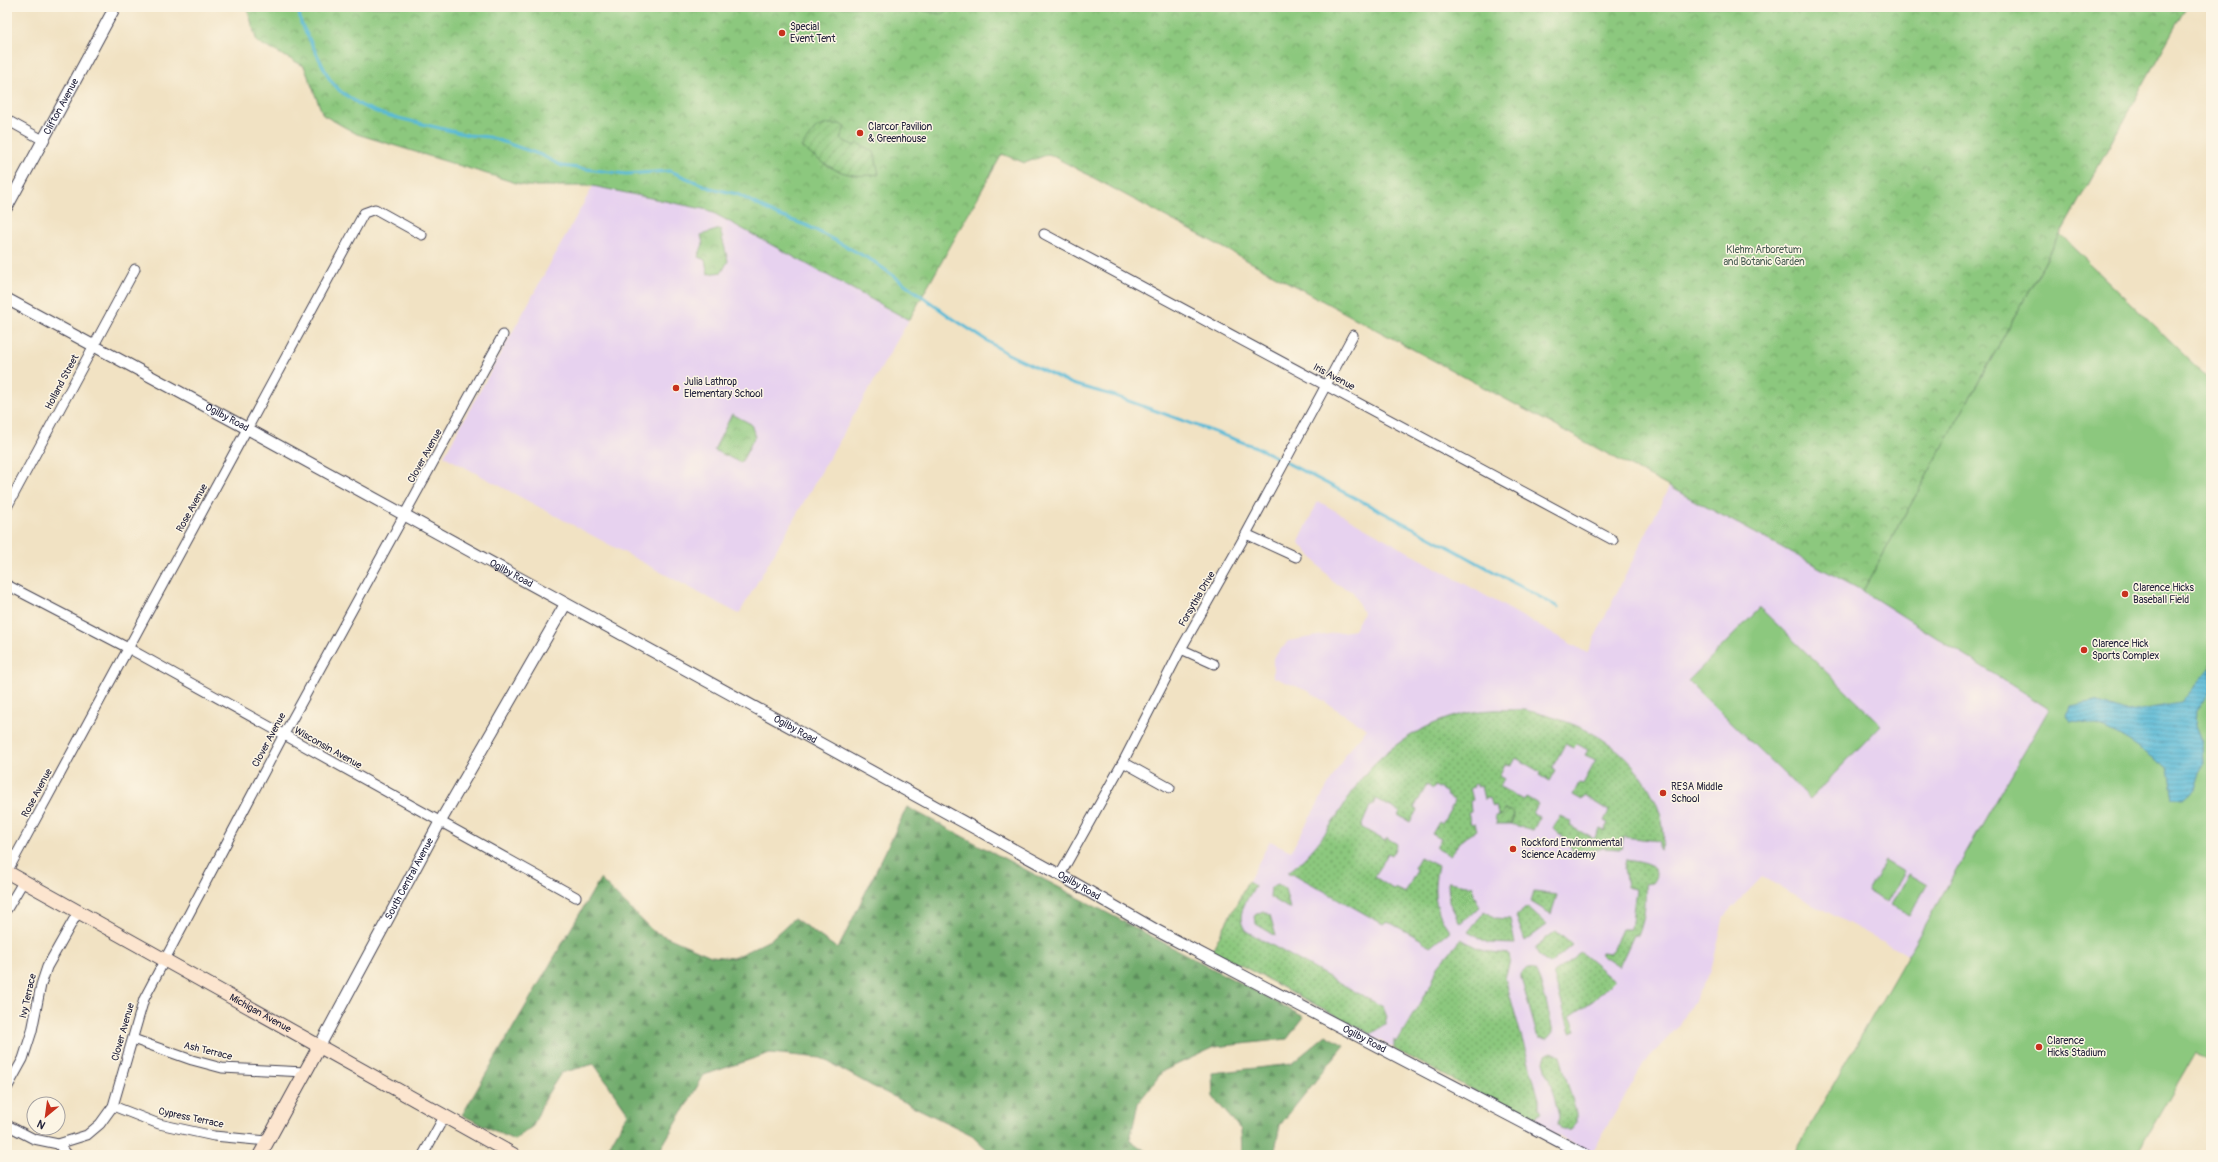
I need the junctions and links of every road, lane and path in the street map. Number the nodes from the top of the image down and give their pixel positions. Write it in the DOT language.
graph roads {
  1 [pos="115,7"];
  2 [pos="7,120"];
  3 [pos="44,140"];
  4 [pos="7,207"];
  5 [pos="1044,234"];
  6 [pos="422,235"];
  7 [pos="135,269"];
  8 [pos="7,299"];
  9 [pos="503,335"];
  10 [pos="1353,335"];
  11 [pos="93,347"];
  12 [pos="1325,385"];
  13 [pos="248,429"];
  14 [pos="7,507"];
  15 [pos="405,516"];
  16 [pos="1246,534"];
  17 [pos="1613,540"];
  18 [pos="1296,557"];
  19 [pos="7,585"];
  20 [pos="565,605"];
  21 [pos="128,648"];
  22 [pos="1181,649"];
  23 [pos="1214,664"];
  24 [pos="283,736"];
  25 [pos="1123,762"];
  26 [pos="1170,788"];
  27 [pos="440,822"];
  28 [pos="7,872"];
  29 [pos="1060,875"];
  30 [pos="23,882"];
  31 [pos="576,897"];
  32 [pos="7,909"];
  33 [pos="78,912"];
  34 [pos="166,961"];
  35 [pos="133,1039"];
  36 [pos="319,1047"];
  37 [pos="305,1072"];
  38 [pos="7,1088"];
  39 [pos="113,1106"];
  40 [pos="444,1117"];
  41 [pos="7,1125"];
  42 [pos="267,1141"];
  43 [pos="58,1144"];
  44 [pos="68,1155"];
  45 [pos="260,1155"];
  46 [pos="423,1155"];
  47 [pos="514,1155"];
  48 [pos="1585,1155"];
  1 -- 3 [label="street, Clifton Avenue"];
  2 -- 3 [label="street"];
  3 -- 4 [label="street, Clifton Avenue"];
  5 -- 12 [label="street, Iris Avenue"];
  6 -- 13 [label="street, Rose Avenue"];
  7 -- 11 [label="street, Holland Street"];
  8 -- 11 [label="street, Ogilby Road"];
  9 -- 15 [label="street, Clover Avenue"];
  10 -- 12 [label="street, Forsythia Drive"];
  11 -- 13 [label="street, Ogilby Road"];
  11 -- 14 [label="street, Holland Street"];
  12 -- 16 [label="street, Forsythia Drive"];
  12 -- 17 [label="street, Iris Avenue"];
  13 -- 15 [label="street, Ogilby Road"];
  13 -- 21 [label="street, Rose Avenue"];
  15 -- 20 [label="street, Ogilby Road"];
  15 -- 24 [label="street, Clover Avenue"];
  16 -- 18 [label="street"];
  16 -- 22 [label="street, Forsythia Drive"];
  19 -- 21 [label="street, Wisconsin Avenue"];
  20 -- 27 [label="street, South Central Avenue"];
  20 -- 29 [label="street, Ogilby Road"];
  21 -- 24 [label="street, Wisconsin Avenue"];
  21 -- 28 [label="street, Rose Avenue"];
  22 -- 23 [label="street"];
  22 -- 25 [label="street, Forsythia Drive"];
  24 -- 27 [label="street, Wisconsin Avenue"];
  24 -- 34 [label="street, Clover Avenue"];
  25 -- 26 [label="street"];
  25 -- 29 [label="street, Forsythia Drive"];
  27 -- 31 [label="street, Wisconsin Avenue"];
  27 -- 36 [label="street, South Central Avenue"];
  28 -- 30 [label="main road, Michigan Avenue"];
  29 -- 48 [label="street, Ogilby Road"];
  30 -- 32 [label="street"];
  30 -- 33 [label="main road, Michigan Avenue"];
  33 -- 34 [label="main road, Michigan Avenue"];
  33 -- 38 [label="street, Ivy Terrace"];
  34 -- 35 [label="street, Clover Avenue"];
  34 -- 36 [label="main road, Michigan Avenue"];
  35 -- 37 [label="street, Ash Terrace"];
  35 -- 39 [label="street, Clover Avenue"];
  36 -- 37 [label="main road, South Central Avenue"];
  36 -- 40 [label="main road, Michigan Avenue"];
  37 -- 42 [label="main road, South Central Avenue"];
  39 -- 42 [label="street, Cypress Terrace"];
  39 -- 43 [label="street, Clover Avenue"];
  40 -- 46 [label="street"];
  40 -- 47 [label="main road, Michigan Avenue"];
  41 -- 43 [label="street"];
  42 -- 45 [label="main road, South Central Avenue"];
  43 -- 44 [label="street"];
}
